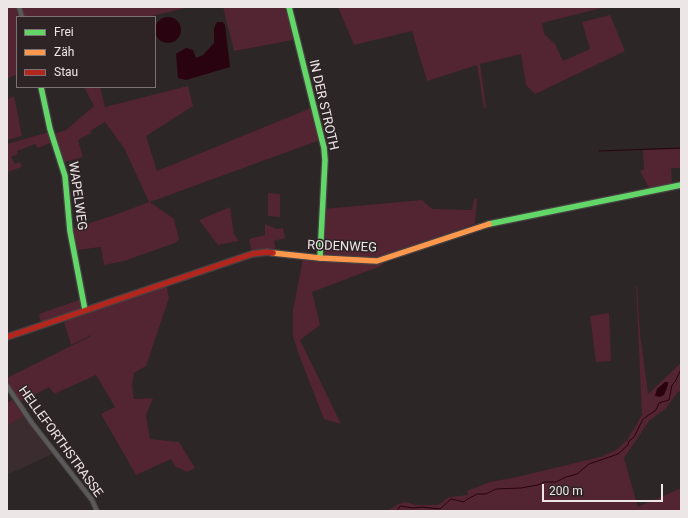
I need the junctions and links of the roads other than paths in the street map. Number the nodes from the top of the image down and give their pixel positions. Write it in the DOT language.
graph roads {
  1 [pos="288,7"];
  2 [pos="41,88"];
  3 [pos="681,185"];
  4 [pos="320,258"];
  5 [pos="85,310"];
  6 [pos="7,337"];
  7 [pos="7,386"];
  8 [pos="97,511"];
  1 -- 4 [label="street, IN DER STROTH"];
  2 -- 5 [label="street, WAPELWEG"];
  3 -- 4 [label="street, RODENWEG"];
  4 -- 5 [label="street, RODENWEG"];
  5 -- 6 [label="street, RODENWEG"];
  7 -- 8 [label="street, HELLEFORTHSTRASSE"];
}
